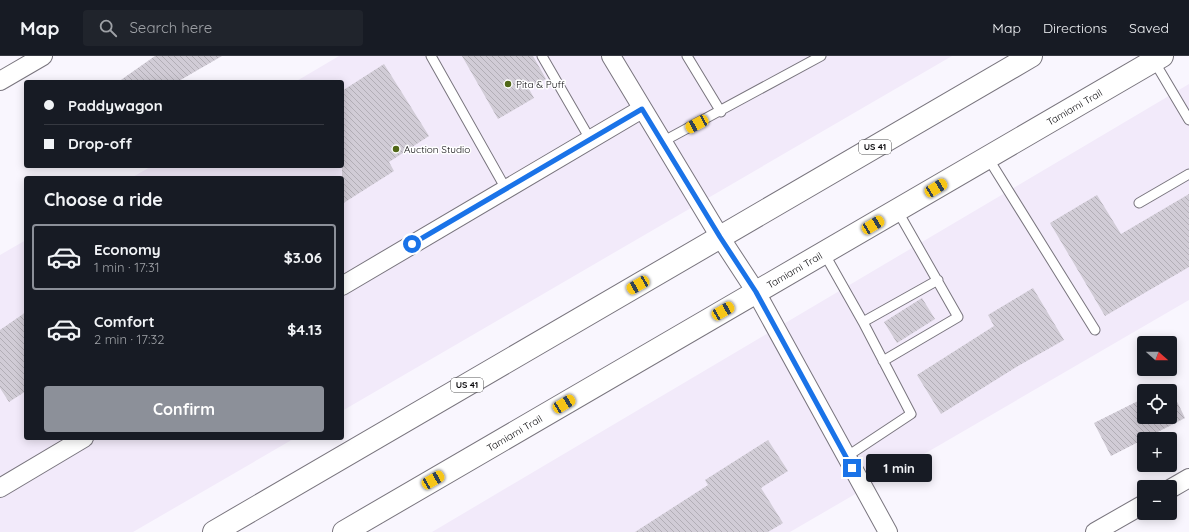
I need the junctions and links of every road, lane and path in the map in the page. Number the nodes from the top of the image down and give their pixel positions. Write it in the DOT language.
graph roads {
  1 [pos="43,56"];
  2 [pos="431,56"];
  3 [pos="542,56"];
  4 [pos="611,56"];
  5 [pos="687,56"];
  6 [pos="821,56"];
  7 [pos="1030,56"];
  8 [pos="1158,58"];
  9 [pos="0,81"];
  10 [pos="642,109"];
  11 [pos="721,112"];
  12 [pos="1189,120"];
  13 [pos="590,139"];
  14 [pos="662,142"];
  15 [pos="988,158"];
  16 [pos="1189,174"];
  17 [pos="506,189"];
  18 [pos="1139,203"];
  19 [pos="897,210"];
  20 [pos="720,237"];
  21 [pos="824,253"];
  22 [pos="938,280"];
  23 [pos="344,285"];
  24 [pos="756,292"];
  25 [pos="863,322"];
  26 [pos="1095,330"];
  27 [pos="883,361"];
  28 [pos="81,440"];
  29 [pos="846,457"];
  30 [pos="1189,478"];
  31 [pos="1177,485"];
  32 [pos="0,488"];
  33 [pos="1137,508"];
  34 [pos="214,532"];
  35 [pos="344,532"];
  36 [pos="888,532"];
  37 [pos="1095,532"];
  1 -- 9 [label="street"];
  2 -- 17 [label="lane"];
  3 -- 13 [label="lane"];
  4 -- 10 [label="street"];
  5 -- 11 [label="lane"];
  6 -- 11 [label="lane"];
  7 -- 20 [label="main road, US 41"];
  8 -- 12 [label="lane"];
  8 -- 15 [label="main road, Tamiami Trail"];
  10 -- 13 [label="street"];
  10 -- 14 [label="street"];
  11 -- 14 [label="lane"];
  13 -- 17 [label="street"];
  14 -- 20 [label="street"];
  15 -- 19 [label="main road, Tamiami Trail"];
  15 -- 26 [label="lane"];
  16 -- 18 [label="lane"];
  17 -- 23 [label="street"];
  19 -- 21 [label="main road, Tamiami Trail"];
  19 -- 22 [label="lane"];
  20 -- 24 [label="street"];
  20 -- 34 [label="main road, US 41"];
  21 -- 24 [label="main road, Tamiami Trail"];
  21 -- 25 [label="lane"];
  22 -- 25 [label="lane"];
  22 -- 27 [label="lane"];
  24 -- 29 [label="street"];
  24 -- 35 [label="main road, Tamiami Trail"];
  25 -- 27 [label="lane"];
  27 -- 29 [label="lane"];
  28 -- 32 [label="street"];
  29 -- 36 [label="street"];
  30 -- 31 [label="street"];
  33 -- 37 [label="street"];
}
